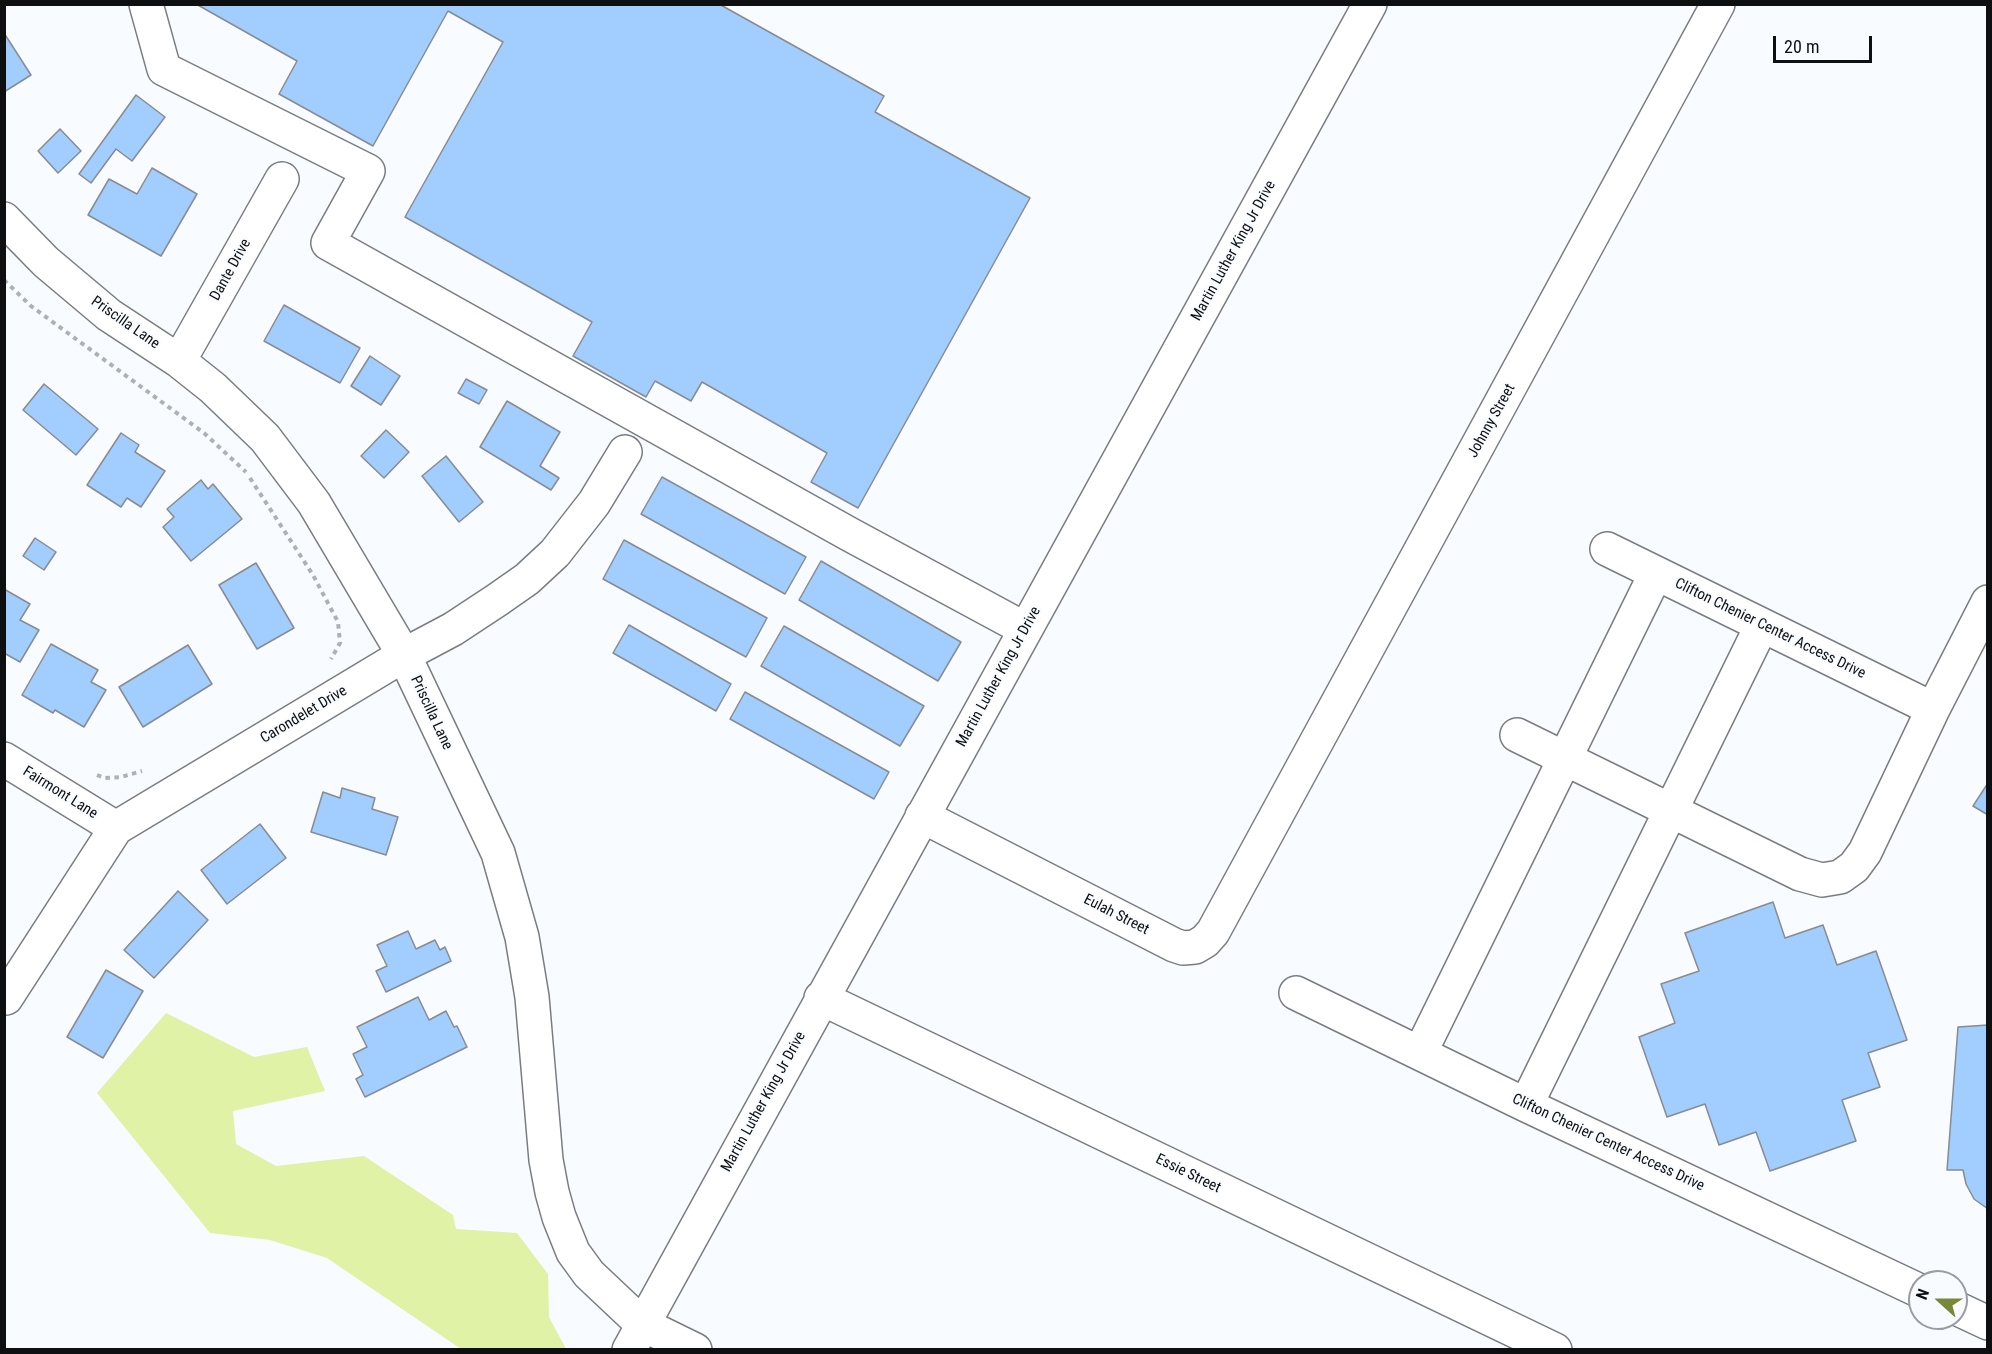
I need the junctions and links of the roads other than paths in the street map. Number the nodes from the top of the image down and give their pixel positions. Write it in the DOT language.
graph roads {
  1 [pos="146,4"];
  2 [pos="1370,4"];
  3 [pos="1718,4"];
  4 [pos="282,179"];
  5 [pos="4,219"];
  6 [pos="179,361"];
  7 [pos="625,452"];
  8 [pos="1606,549"];
  9 [pos="1656,573"];
  10 [pos="1988,602"];
  11 [pos="1762,625"];
  12 [pos="1025,629"];
  13 [pos="1979,639"];
  14 [pos="404,655"];
  15 [pos="1933,708"];
  16 [pos="1517,735"];
  17 [pos="1565,758"];
  18 [pos="4,759"];
  19 [pos="1671,811"];
  20 [pos="922,816"];
  21 [pos="116,828"];
  22 [pos="1265,838"];
  23 [pos="1296,993"];
  24 [pos="6,998"];
  25 [pos="821,998"];
  26 [pos="1420,1053"];
  27 [pos="1526,1105"];
  28 [pos="1908,1285"];
  29 [pos="1968,1314"];
  30 [pos="1988,1323"];
  31 [pos="635,1337"];
  32 [pos="695,1350"];
  33 [pos="1555,1350"];
  1 -- 12 [label="street"];
  2 -- 12 [label="street, Martin Luther King Jr Drive"];
  3 -- 22 [label="street, Johnny Street"];
  4 -- 6 [label="street, Dante Drive"];
  5 -- 6 [label="street, Priscilla Lane"];
  6 -- 14 [label="street, Priscilla Lane"];
  7 -- 14 [label="street, Carondelet Drive"];
  8 -- 9 [label="street, Clifton Chenier Center Access Drive"];
  9 -- 11 [label="street, Clifton Chenier Center Access Drive"];
  9 -- 17 [label="street"];
  10 -- 13 [label="street"];
  11 -- 15 [label="street, Clifton Chenier Center Access Drive"];
  11 -- 19 [label="street"];
  12 -- 20 [label="street, Martin Luther King Jr Drive"];
  13 -- 15 [label="street"];
  14 -- 21 [label="street, Carondelet Drive"];
  14 -- 31 [label="street, Priscilla Lane"];
  15 -- 19 [label="street"];
  16 -- 17 [label="street"];
  17 -- 19 [label="street"];
  17 -- 26 [label="street"];
  18 -- 21 [label="street, Fairmont Lane"];
  19 -- 27 [label="street"];
  20 -- 22 [label="street, Eulah Street"];
  20 -- 25 [label="street, Martin Luther King Jr Drive"];
  21 -- 24 [label="street, Carondelet Drive"];
  23 -- 26 [label="street, Clifton Chenier Center Access Drive"];
  25 -- 31 [label="street, Martin Luther King Jr Drive"];
  25 -- 33 [label="street, Essie Street"];
  26 -- 27 [label="street, Clifton Chenier Center Access Drive"];
  27 -- 28 [label="street, Clifton Chenier Center Access Drive"];
  29 -- 30 [label="street"];
  31 -- 32 [label="street, Priscilla Lane"];
}
